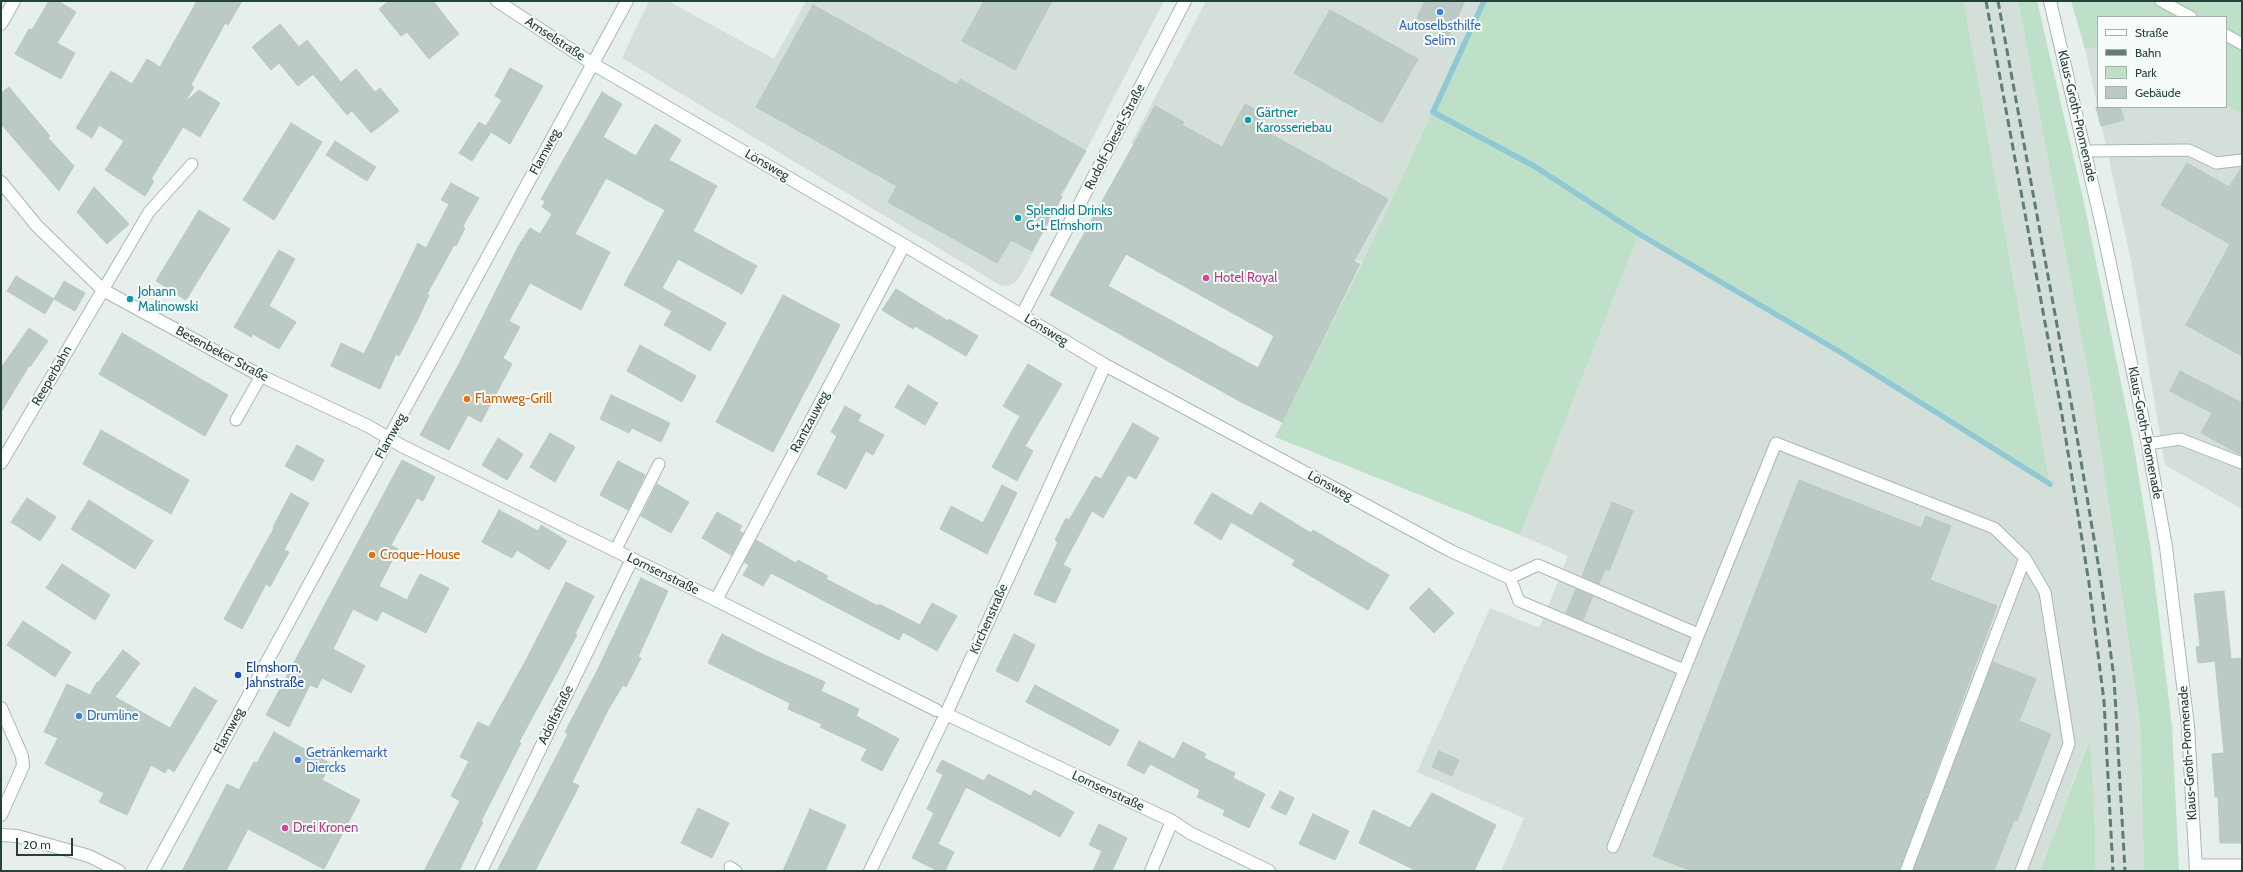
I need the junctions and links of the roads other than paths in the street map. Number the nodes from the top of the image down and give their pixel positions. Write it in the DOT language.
graph roads {
  1 [pos="14,1"];
  2 [pos="497,1"];
  3 [pos="627,1"];
  4 [pos="1185,1"];
  5 [pos="2050,1"];
  6 [pos="2161,1"];
  7 [pos="2189,16"];
  8 [pos="1,24"];
  9 [pos="2227,36"];
  10 [pos="2242,44"];
  11 [pos="592,64"];
  12 [pos="2086,151"];
  13 [pos="2242,160"];
  14 [pos="192,164"];
  15 [pos="1,182"];
  16 [pos="904,245"];
  17 [pos="103,290"];
  18 [pos="1022,315"];
  19 [pos="1105,365"];
  20 [pos="262,376"];
  21 [pos="236,420"];
  22 [pos="390,438"];
  23 [pos="2148,444"];
  24 [pos="1,463"];
  25 [pos="2242,463"];
  26 [pos="659,464"];
  27 [pos="615,551"];
  28 [pos="2025,558"];
  29 [pos="632,560"];
  30 [pos="1510,578"];
  31 [pos="716,600"];
  32 [pos="1698,634"];
  33 [pos="1684,670"];
  34 [pos="1,708"];
  35 [pos="941,712"];
  36 [pos="1,815"];
  37 [pos="1172,821"];
  38 [pos="1,834"];
  39 [pos="1613,847"];
  40 [pos="2242,865"];
  41 [pos="2196,868"];
  42 [pos="119,871"];
  43 [pos="153,871"];
  44 [pos="481,871"];
  45 [pos="870,871"];
  46 [pos="1151,871"];
  47 [pos="1269,871"];
  48 [pos="1906,871"];
  49 [pos="2021,871"];
  1 -- 8 [label="street"];
  2 -- 11 [label="street, Amselstraße"];
  3 -- 11 [label="street, Flamweg"];
  4 -- 18 [label="street, Rudolf-Diesel-Straße"];
  5 -- 12 [label="street, Klaus-Groth-Promenade"];
  6 -- 7 [label="lane"];
  9 -- 10 [label="lane"];
  11 -- 16 [label="street, Lönsweg"];
  11 -- 22 [label="street, Flamweg"];
  12 -- 13 [label="lane"];
  12 -- 23 [label="street, Klaus-Groth-Promenade"];
  14 -- 17 [label="lane"];
  15 -- 17 [label="street, Besenbeker Straße"];
  16 -- 18 [label="street, Lönsweg"];
  16 -- 31 [label="street, Rantzauweg"];
  17 -- 20 [label="street, Besenbeker Straße"];
  17 -- 24 [label="street, Reeperbahn"];
  18 -- 19 [label="street, Lönsweg"];
  19 -- 30 [label="street, Lönsweg"];
  19 -- 35 [label="street, Kirchenstraße"];
  20 -- 21 [label="lane"];
  20 -- 22 [label="street, Besenbeker Straße"];
  22 -- 27 [label="street, Lornsenstraße"];
  22 -- 43 [label="street, Flamweg"];
  23 -- 25 [label="lane"];
  23 -- 41 [label="street, Klaus-Groth-Promenade"];
  26 -- 27 [label="lane"];
  27 -- 29 [label="street, Lornsenstraße"];
  28 -- 32 [label="lane"];
  28 -- 48 [label="lane"];
  28 -- 49 [label="lane"];
  29 -- 31 [label="street, Lornsenstraße"];
  29 -- 44 [label="street, Adolfstraße"];
  30 -- 32 [label="lane"];
  30 -- 33 [label="lane"];
  31 -- 35 [label="street, Lornsenstraße"];
  32 -- 33 [label="lane"];
  33 -- 39 [label="lane"];
  34 -- 36 [label="street"];
  35 -- 37 [label="street, Lornsenstraße"];
  35 -- 45 [label="street, Kirchenstraße"];
  37 -- 46 [label="street"];
  37 -- 47 [label="street, Lornsenstraße"];
  38 -- 42 [label="street"];
  40 -- 41 [label="lane"];
}
